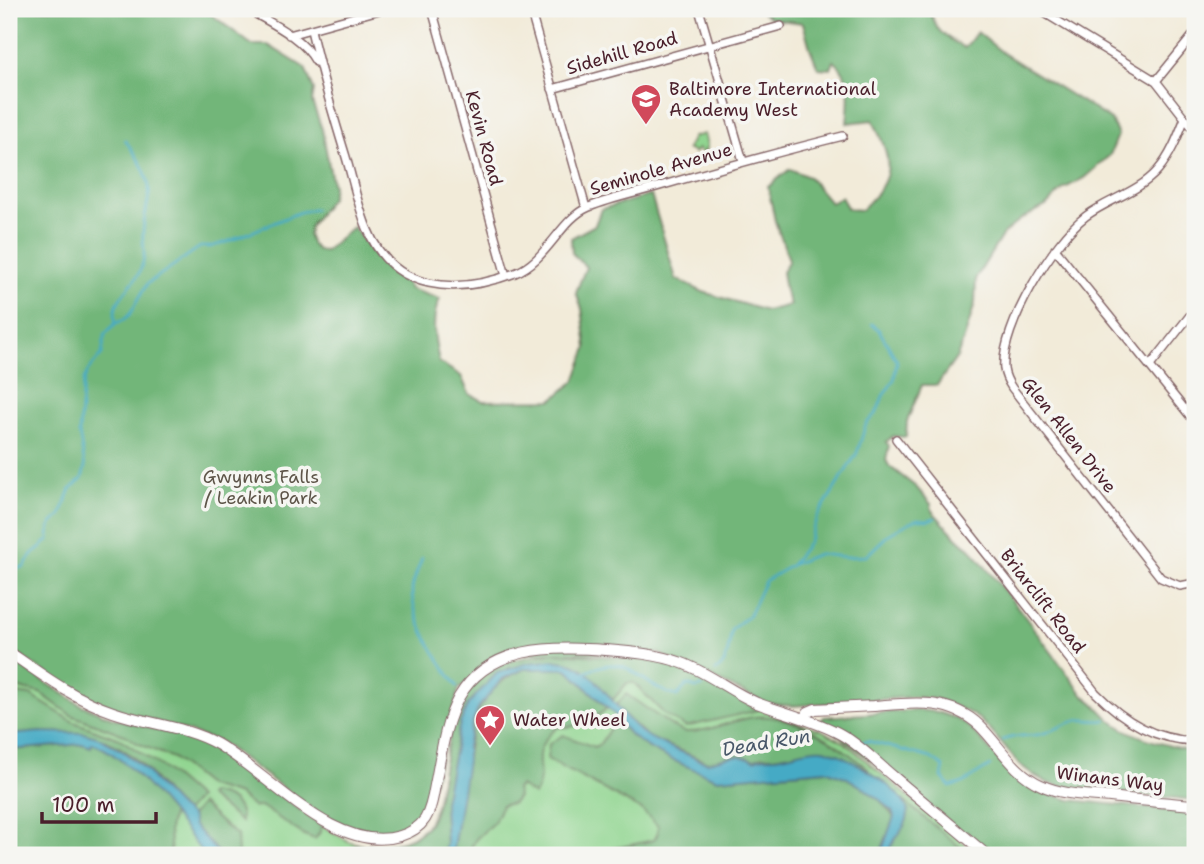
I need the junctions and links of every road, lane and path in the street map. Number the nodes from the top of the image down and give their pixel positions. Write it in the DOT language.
graph roads {
  1 [pos="247,9"];
  2 [pos="383,9"];
  3 [pos="432,9"];
  4 [pos="530,9"];
  5 [pos="699,9"];
  6 [pos="1038,9"];
  7 [pos="781,26"];
  8 [pos="312,30"];
  9 [pos="1195,33"];
  10 [pos="289,35"];
  11 [pos="710,45"];
  12 [pos="321,72"];
  13 [pos="1156,81"];
  14 [pos="552,89"];
  15 [pos="1185,118"];
  16 [pos="1195,131"];
  17 [pos="843,136"];
  18 [pos="743,161"];
  19 [pos="586,208"];
  20 [pos="1055,249"];
  21 [pos="506,276"];
  22 [pos="1195,309"];
  23 [pos="1150,366"];
  24 [pos="1195,422"];
  25 [pos="895,439"];
  26 [pos="1195,583"];
  27 [pos="9,652"];
  28 [pos="807,718"];
  29 [pos="1195,741"];
  30 [pos="1195,805"];
  31 [pos="986,855"];
  1 -- 10 [label="street"];
  2 -- 8 [label="street"];
  3 -- 21 [label="street, Kevin Road"];
  4 -- 14 [label="street"];
  5 -- 11 [label="street"];
  6 -- 13 [label="street"];
  7 -- 11 [label="street, Sidehill Road"];
  8 -- 10 [label="street"];
  8 -- 12 [label="street, Seminole Avenue"];
  9 -- 13 [label="street"];
  10 -- 12 [label="street"];
  11 -- 14 [label="street, Sidehill Road"];
  11 -- 18 [label="street"];
  12 -- 21 [label="street, Seminole Avenue"];
  13 -- 15 [label="street"];
  14 -- 19 [label="street"];
  15 -- 16 [label="street"];
  15 -- 20 [label="street, Glen Allen Drive"];
  17 -- 18 [label="street, Seminole Avenue"];
  18 -- 19 [label="street, Seminole Avenue"];
  19 -- 21 [label="street, Seminole Avenue"];
  20 -- 23 [label="street"];
  20 -- 26 [label="street, Glen Allen Drive"];
  22 -- 23 [label="street"];
  23 -- 24 [label="street"];
  25 -- 29 [label="street, Briarclift Road"];
  27 -- 28 [label="street"];
  28 -- 30 [label="street, Winans Way"];
  28 -- 31 [label="street"];
}
